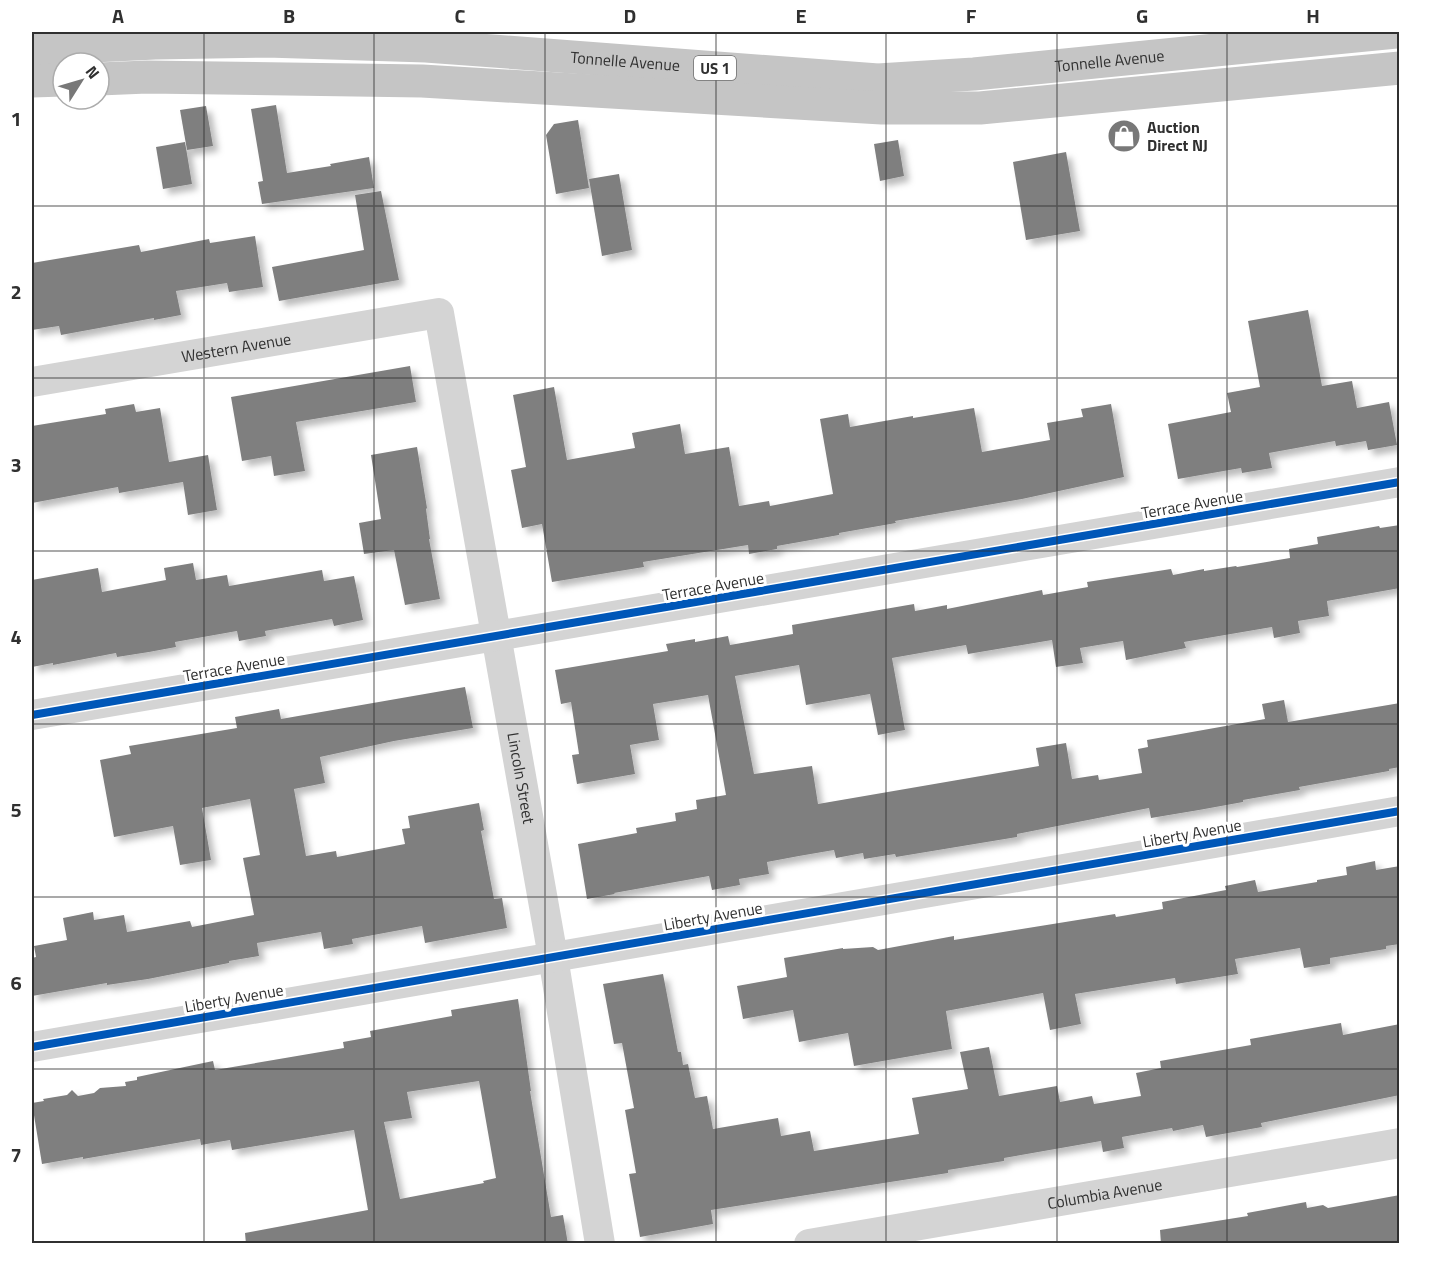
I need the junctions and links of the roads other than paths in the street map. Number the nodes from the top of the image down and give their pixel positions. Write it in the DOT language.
graph roads {
  1 [pos="1396,32"];
  2 [pos="32,49"];
  3 [pos="1400,68"];
  4 [pos="111,78"];
  5 [pos="51,80"];
  6 [pos="32,81"];
  7 [pos="439,313"];
  8 [pos="32,382"];
  9 [pos="1400,482"];
  10 [pos="497,637"];
  11 [pos="32,715"];
  12 [pos="1400,811"];
  13 [pos="553,957"];
  14 [pos="32,1047"];
  15 [pos="1400,1143"];
  16 [pos="600,1244"];
  17 [pos="809,1244"];
  1 -- 2 [label="highway, Tonnelle Avenue / US 1"];
  3 -- 4 [label="highway, Tonnelle Avenue / US 1"];
  5 -- 6 [label="highway"];
  7 -- 8 [label="street, Western Avenue"];
  7 -- 10 [label="street, Lincoln Street"];
  9 -- 10 [label="street, Terrace Avenue"];
  10 -- 11 [label="street, Terrace Avenue"];
  10 -- 13 [label="street, Lincoln Street"];
  12 -- 13 [label="street, Liberty Avenue"];
  13 -- 14 [label="street, Liberty Avenue"];
  13 -- 16 [label="street, Lincoln Street"];
  15 -- 17 [label="street, Columbia Avenue"];
}
